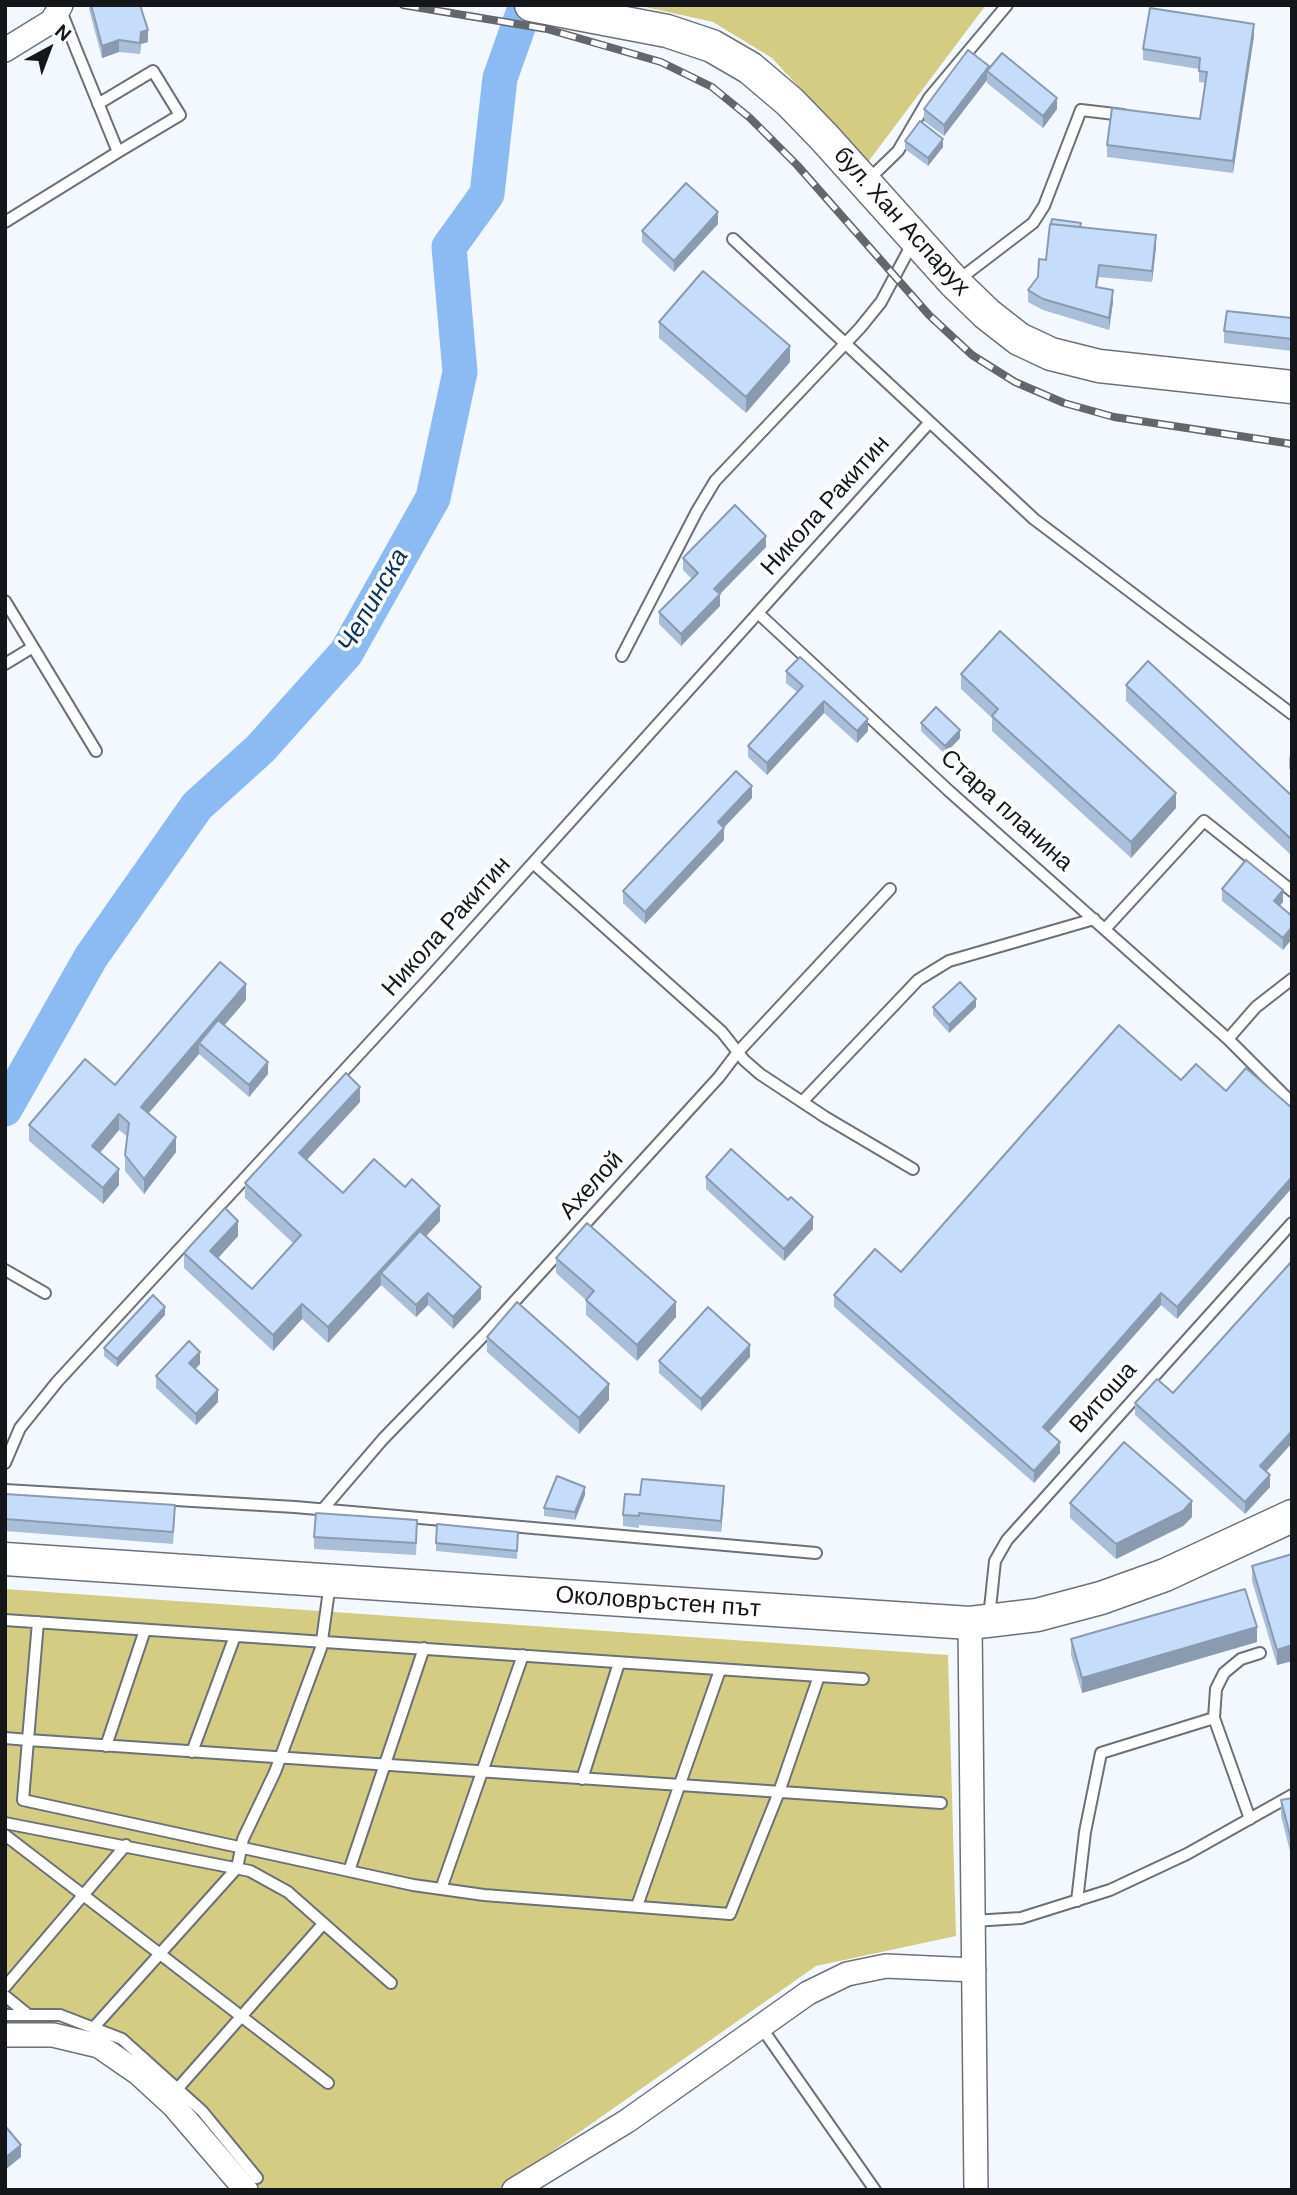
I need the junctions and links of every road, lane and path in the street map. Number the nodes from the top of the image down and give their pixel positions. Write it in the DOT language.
graph roads {
  1 [pos="1007,5"];
  2 [pos="60,6"];
  3 [pos="558,8"];
  4 [pos="5,50"];
  5 [pos="98,104"];
  6 [pos="1132,116"];
  7 [pos="118,152"];
  8 [pos="864,182"];
  9 [pos="5,222"];
  10 [pos="733,239"];
  11 [pos="914,240"];
  12 [pos="955,283"];
  13 [pos="845,344"];
  14 [pos="1292,387"];
  15 [pos="929,423"];
  16 [pos="5,601"];
  17 [pos="758,613"];
  18 [pos="33,648"];
  19 [pos="622,656"];
  20 [pos="5,664"];
  21 [pos="1292,714"];
  22 [pos="96,751"];
  23 [pos="533,863"];
  24 [pos="890,889"];
  25 [pos="1292,891"];
  26 [pos="1094,919"];
  27 [pos="1105,929"];
  28 [pos="1292,979"];
  29 [pos="1228,1039"];
  30 [pos="738,1052"];
  31 [pos="802,1102"];
  32 [pos="1292,1102"];
  33 [pos="913,1169"];
  34 [pos="1292,1223"];
  35 [pos="5,1270"];
  36 [pos="45,1293"];
  37 [pos="5,1463"];
  38 [pos="5,1490"];
  39 [pos="323,1509"];
  40 [pos="1292,1516"];
  41 [pos="816,1553"];
  42 [pos="5,1559"];
  43 [pos="330,1581"];
  44 [pos="5,1620"];
  45 [pos="38,1622"];
  46 [pos="979,1622"];
  47 [pos="145,1630"];
  48 [pos="235,1636"];
  49 [pos="322,1642"];
  50 [pos="424,1648"];
  51 [pos="1260,1653"];
  52 [pos="523,1655"];
  53 [pos="619,1663"];
  54 [pos="720,1670"];
  55 [pos="819,1676"];
  56 [pos="863,1679"];
  57 [pos="1214,1718"];
  58 [pos="5,1738"];
  59 [pos="28,1740"];
  60 [pos="106,1746"];
  61 [pos="192,1752"];
  62 [pos="280,1758"];
  63 [pos="385,1765"];
  64 [pos="482,1772"];
  65 [pos="582,1779"];
  66 [pos="680,1785"];
  67 [pos="779,1792"];
  68 [pos="1292,1795"];
  69 [pos="941,1803"];
  70 [pos="1250,1819"];
  71 [pos="5,1823"];
  72 [pos="5,1835"];
  73 [pos="125,1845"];
  74 [pos="243,1849"];
  75 [pos="237,1868"];
  76 [pos="349,1871"];
  77 [pos="441,1889"];
  78 [pos="82,1897"];
  79 [pos="1077,1901"];
  80 [pos="637,1906"];
  81 [pos="973,1921"];
  82 [pos="323,1924"];
  83 [pos="159,1955"];
  84 [pos="974,1970"];
  85 [pos="391,1983"];
  86 [pos="5,1987"];
  87 [pos="5,1996"];
  88 [pos="26,2013"];
  89 [pos="5,2015"];
  90 [pos="241,2016"];
  91 [pos="95,2026"];
  92 [pos="761,2027"];
  93 [pos="5,2035"];
  94 [pos="328,2083"];
  95 [pos="178,2087"];
  96 [pos="251,2184"];
  97 [pos="514,2190"];
  98 [pos="875,2190"];
  99 [pos="976,2190"];
  1 -- 8 [label="lane"];
  2 -- 4 [label="street"];
  2 -- 5 [label="lane"];
  3 -- 8 [label="street, бул. Хан Аспарух"];
  5 -- 7 [label="lane"];
  5 -- 7 [label="lane"];
  6 -- 12 [label="lane"];
  7 -- 9 [label="lane"];
  8 -- 11 [label="street, бул. Хан Аспарух"];
  10 -- 13 [label="lane"];
  11 -- 12 [label="street, бул. Хан Аспарух"];
  11 -- 13 [label="lane"];
  12 -- 14 [label="street, бул. Хан Аспарух"];
  13 -- 15 [label="lane"];
  13 -- 19 [label="lane"];
  15 -- 17 [label="lane, Никола Ракитин"];
  15 -- 21 [label="lane"];
  16 -- 18 [label="lane"];
  17 -- 23 [label="lane, Никола Ракитин"];
  17 -- 26 [label="lane, Стара планина"];
  18 -- 20 [label="lane"];
  18 -- 22 [label="lane"];
  23 -- 30 [label="lane"];
  23 -- 37 [label="lane, Никола Ракитин"];
  24 -- 30 [label="lane, Ахелой"];
  25 -- 27 [label="lane"];
  26 -- 27 [label="lane, Стара планина"];
  26 -- 31 [label="lane"];
  27 -- 29 [label="lane, Стара планина"];
  28 -- 29 [label="lane"];
  29 -- 32 [label="lane, Стара планина"];
  30 -- 31 [label="lane"];
  30 -- 39 [label="lane, Ахелой"];
  31 -- 33 [label="lane"];
  34 -- 46 [label="lane, Витоша"];
  35 -- 36 [label="lane"];
  38 -- 39 [label="lane"];
  39 -- 41 [label="lane"];
  40 -- 46 [label="street, Околовръстен път"];
  42 -- 43 [label="street, Околовръстен път"];
  43 -- 46 [label="street, Околовръстен път"];
  43 -- 49 [label="lane"];
  44 -- 45 [label="lane"];
  45 -- 47 [label="lane"];
  45 -- 59 [label="lane"];
  46 -- 81 [label="street"];
  47 -- 48 [label="lane"];
  47 -- 60 [label="lane"];
  48 -- 49 [label="lane"];
  48 -- 61 [label="lane"];
  49 -- 50 [label="lane"];
  49 -- 62 [label="lane"];
  50 -- 52 [label="lane"];
  50 -- 63 [label="lane"];
  51 -- 57 [label="lane"];
  52 -- 53 [label="lane"];
  52 -- 64 [label="lane"];
  53 -- 54 [label="lane"];
  53 -- 65 [label="lane"];
  54 -- 55 [label="lane"];
  54 -- 66 [label="lane"];
  55 -- 56 [label="lane"];
  55 -- 67 [label="lane"];
  57 -- 70 [label="lane"];
  57 -- 79 [label="lane"];
  58 -- 59 [label="lane"];
  59 -- 60 [label="lane"];
  59 -- 74 [label="lane"];
  60 -- 61 [label="lane"];
  61 -- 62 [label="lane"];
  62 -- 63 [label="lane"];
  62 -- 74 [label="lane"];
  63 -- 64 [label="lane"];
  63 -- 76 [label="lane"];
  64 -- 65 [label="lane"];
  64 -- 77 [label="lane"];
  65 -- 66 [label="lane"];
  66 -- 67 [label="lane"];
  66 -- 80 [label="lane"];
  67 -- 69 [label="lane"];
  67 -- 80 [label="lane"];
  68 -- 70 [label="lane"];
  70 -- 79 [label="lane"];
  71 -- 73 [label="lane"];
  72 -- 78 [label="lane"];
  73 -- 75 [label="lane"];
  73 -- 78 [label="lane"];
  74 -- 75 [label="lane"];
  74 -- 76 [label="lane"];
  75 -- 82 [label="lane"];
  75 -- 83 [label="lane"];
  76 -- 77 [label="lane"];
  77 -- 80 [label="lane"];
  78 -- 83 [label="lane"];
  78 -- 86 [label="lane"];
  79 -- 81 [label="lane"];
  81 -- 84 [label="street"];
  82 -- 85 [label="lane"];
  82 -- 90 [label="lane"];
  83 -- 90 [label="lane"];
  83 -- 91 [label="lane"];
  84 -- 92 [label="street"];
  84 -- 99 [label="street"];
  87 -- 88 [label="lane"];
  88 -- 89 [label="lane"];
  88 -- 91 [label="lane"];
  90 -- 94 [label="lane"];
  90 -- 95 [label="lane"];
  91 -- 95 [label="lane"];
  92 -- 97 [label="street"];
  92 -- 98 [label="lane"];
  93 -- 96 [label="street"];
  95 -- 96 [label="lane"];
}
